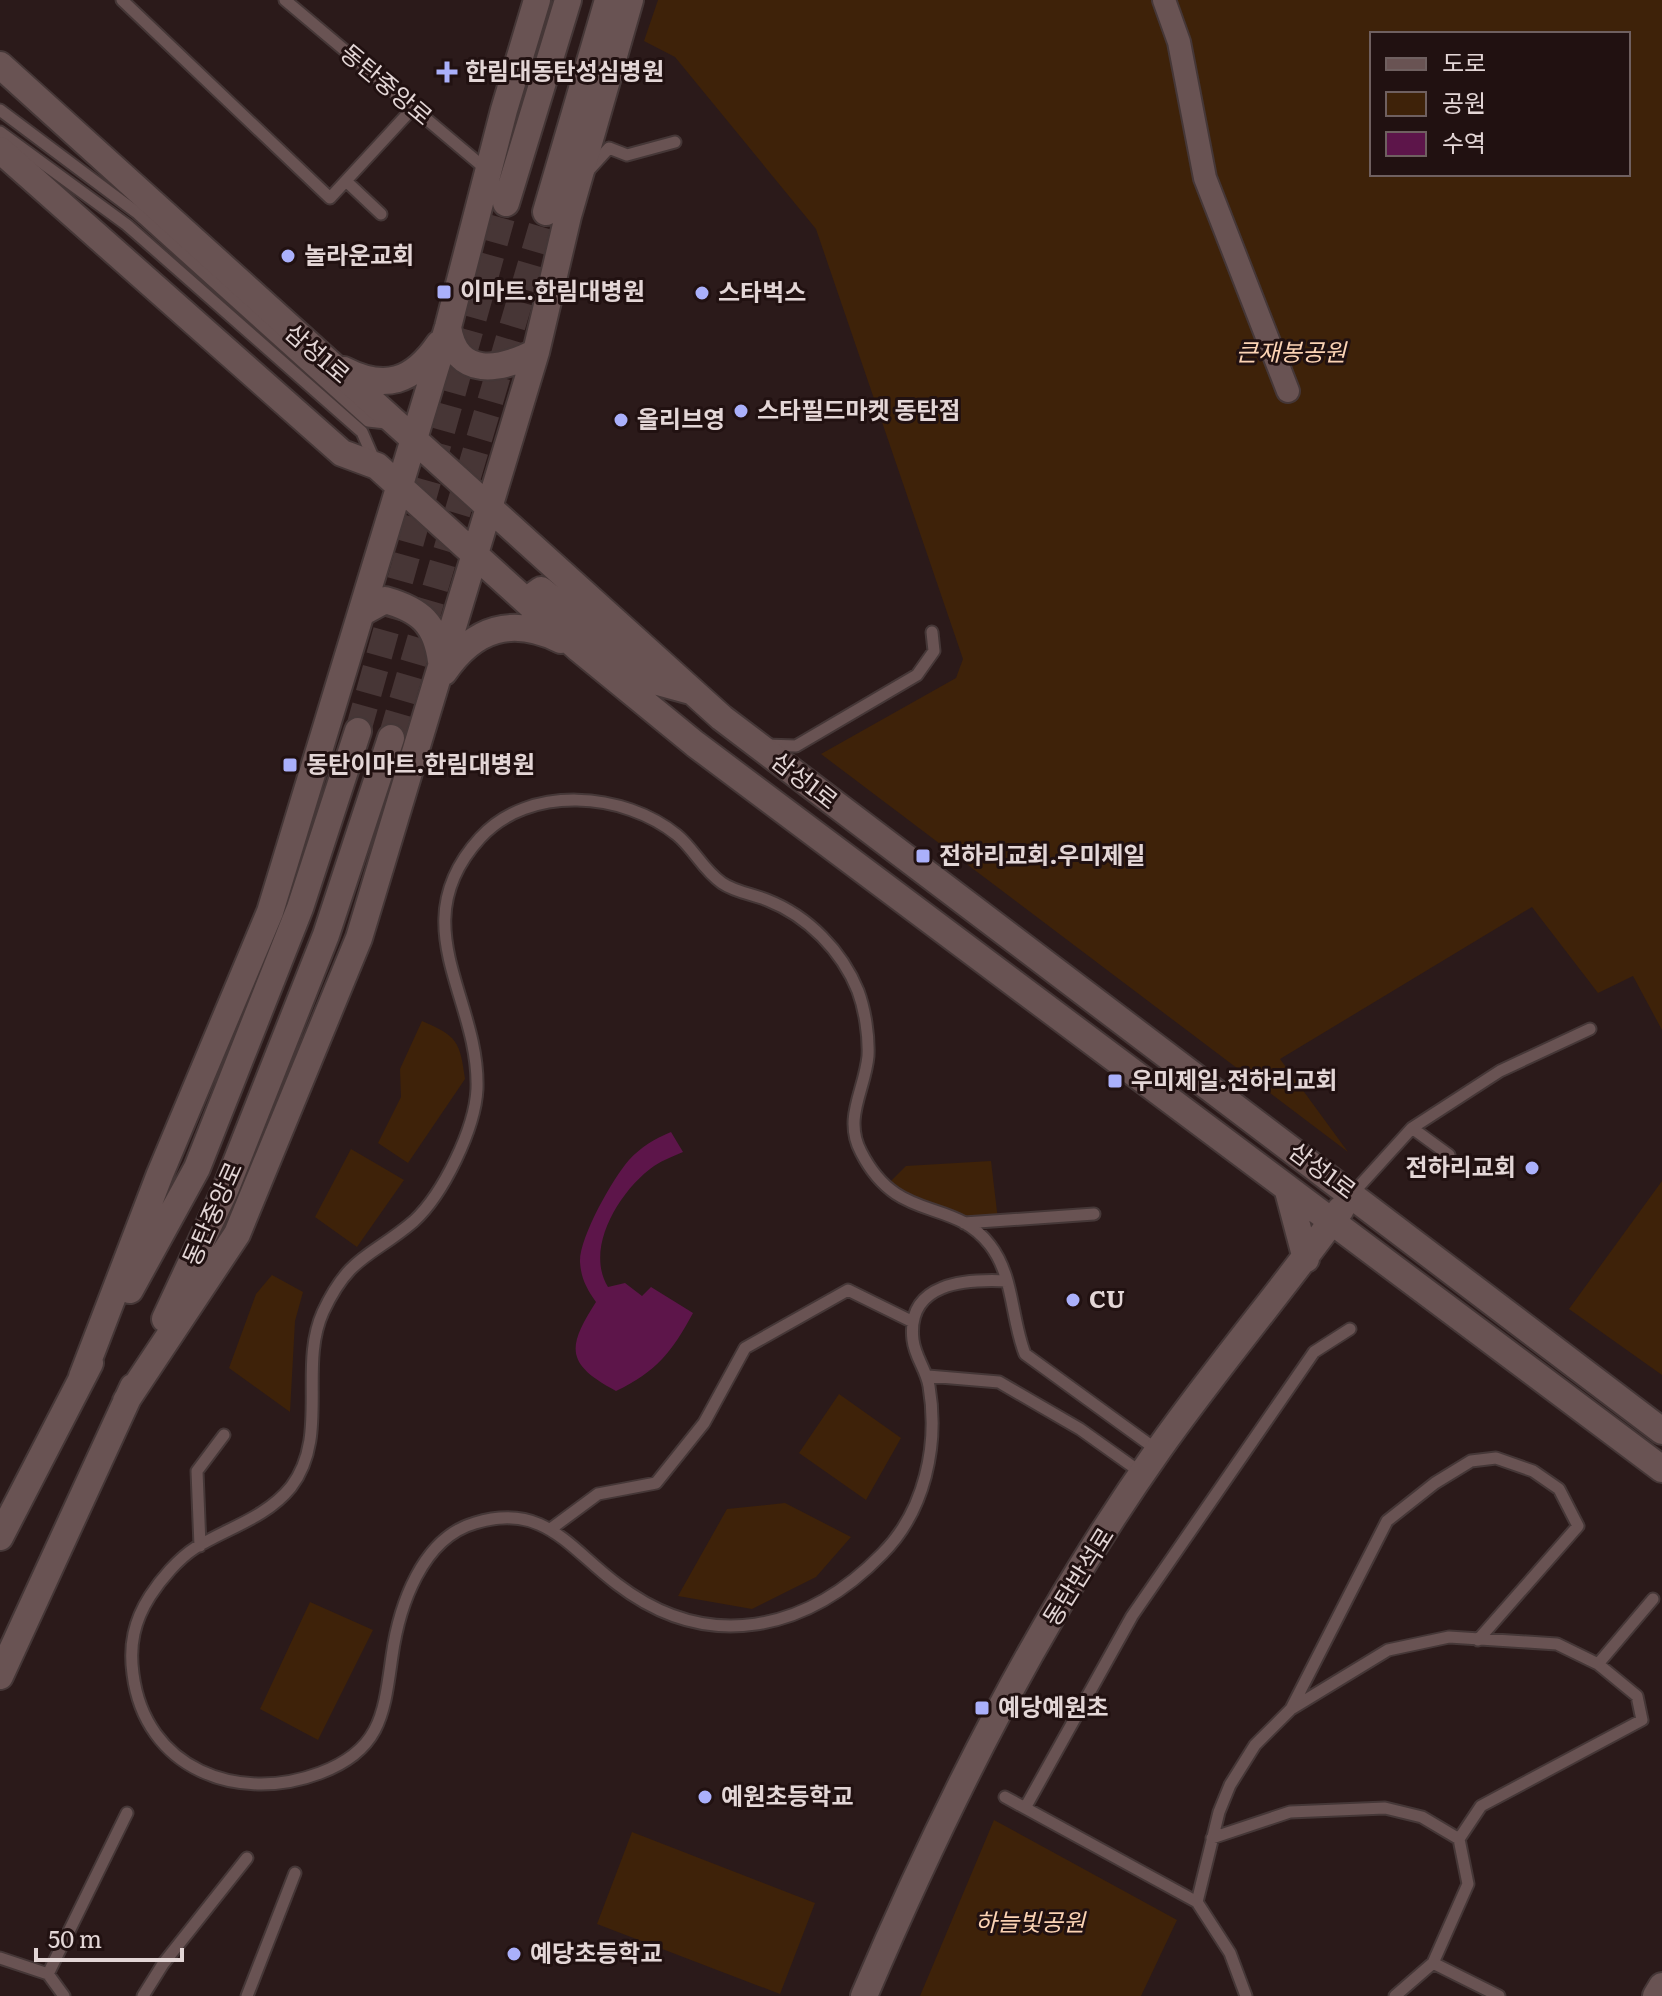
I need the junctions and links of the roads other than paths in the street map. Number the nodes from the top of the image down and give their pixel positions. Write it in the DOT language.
graph roads {
  1 [pos="122,0"];
  2 [pos="285,0"];
  3 [pos="537,0"];
  4 [pos="568,0"];
  5 [pos="608,0"];
  6 [pos="630,0"];
  7 [pos="1164,0"];
  8 [pos="0,65"];
  9 [pos="413,108"];
  10 [pos="0,110"];
  11 [pos="0,132"];
  12 [pos="675,142"];
  13 [pos="0,150"];
  14 [pos="487,170"];
  15 [pos="346,181"];
  16 [pos="578,183"];
  17 [pos="506,203"];
  18 [pos="546,212"];
  19 [pos="381,214"];
  20 [pos="250,315"];
  21 [pos="448,327"];
  22 [pos="536,352"];
  23 [pos="319,356"];
  24 [pos="1288,391"];
  25 [pos="405,432"];
  26 [pos="377,466"];
  27 [pos="400,487"];
  28 [pos="490,508"];
  29 [pos="475,555"];
  30 [pos="535,608"];
  31 [pos="361,613"];
  32 [pos="932,632"];
  33 [pos="579,649"];
  34 [pos="438,675"];
  35 [pos="690,690"];
  36 [pos="358,731"];
  37 [pos="391,738"];
  38 [pos="757,744"];
  39 [pos="1590,1029"];
  40 [pos="1412,1128"];
  41 [pos="1449,1155"];
  42 [pos="1288,1191"];
  43 [pos="1353,1193"];
  44 [pos="1094,1214"];
  45 [pos="963,1223"];
  46 [pos="1331,1223"];
  47 [pos="1306,1259"];
  48 [pos="1007,1281"];
  49 [pos="913,1322"];
  50 [pos="1350,1329"];
  51 [pos="928,1376"];
  52 [pos="82,1377"];
  53 [pos="126,1401"];
  54 [pos="1662,1431"];
  55 [pos="224,1435"];
  56 [pos="1158,1451"];
  57 [pos="1662,1469"];
  58 [pos="1143,1474"];
  59 [pos="552,1528"];
  60 [pos="0,1537"];
  61 [pos="200,1546"];
  62 [pos="1653,1599"];
  63 [pos="1478,1640"];
  64 [pos="1598,1664"];
  65 [pos="2,1666"];
  66 [pos="1291,1709"];
  67 [pos="1005,1797"];
  68 [pos="1025,1808"];
  69 [pos="127,1813"];
  70 [pos="1212,1838"];
  71 [pos="1459,1839"];
  72 [pos="247,1858"];
  73 [pos="295,1873"];
  74 [pos="1197,1902"];
  75 [pos="0,1958"];
  76 [pos="1433,1963"];
  77 [pos="48,1974"];
  78 [pos="1662,1986"];
  79 [pos="64,1996"];
  80 [pos="143,1996"];
  81 [pos="247,1996"];
  82 [pos="864,1996"];
  83 [pos="1246,1996"];
  84 [pos="1395,1996"];
  85 [pos="1499,1996"];
  86 [pos="1656,1996"];
  1 -- 15 [label="lane"];
  2 -- 9 [label="lane, 동탄중앙로"];
  3 -- 14 [label="street"];
  4 -- 17 [label="street"];
  5 -- 18 [label="street"];
  6 -- 16 [label="street"];
  7 -- 24 [label="street"];
  8 -- 23 [label="street, 삼성1로"];
  9 -- 14 [label="lane, 동탄중앙로"];
  9 -- 15 [label="lane"];
  10 -- 20 [label="lane"];
  11 -- 26 [label="lane"];
  12 -- 16 [label="lane"];
  13 -- 26 [label="street, 삼성1로"];
  14 -- 21 [label="street"];
  15 -- 19 [label="lane"];
  16 -- 22 [label="street"];
  20 -- 23 [label="lane"];
  20 -- 25 [label="lane"];
  21 -- 22 [label="street"];
  21 -- 23 [label="street"];
  21 -- 25 [label="street"];
  22 -- 28 [label="street"];
  23 -- 25 [label="street, 삼성1로"];
  25 -- 27 [label="street"];
  25 -- 28 [label="street, 삼성1로"];
  26 -- 27 [label="street, 삼성1로"];
  27 -- 29 [label="street, 삼성1로"];
  27 -- 31 [label="street"];
  28 -- 29 [label="street"];
  28 -- 35 [label="street, 삼성1로"];
  29 -- 30 [label="street, 삼성1로"];
  29 -- 34 [label="street"];
  30 -- 33 [label="street, 삼성1로"];
  30 -- 35 [label="street"];
  31 -- 34 [label="street"];
  31 -- 52 [label="street"];
  32 -- 38 [label="lane"];
  33 -- 34 [label="street"];
  33 -- 42 [label="street, 삼성1로"];
  34 -- 53 [label="street"];
  35 -- 38 [label="street, 삼성1로"];
  36 -- 52 [label="street"];
  37 -- 53 [label="street, 동탄중앙로"];
  38 -- 43 [label="street, 삼성1로"];
  39 -- 40 [label="lane"];
  40 -- 41 [label="lane"];
  40 -- 43 [label="lane"];
  42 -- 46 [label="street, 삼성1로"];
  42 -- 47 [label="street"];
  43 -- 46 [label="street, 동탄반석로"];
  43 -- 54 [label="street, 삼성1로"];
  44 -- 45 [label="lane"];
  45 -- 48 [label="lane"];
  45 -- 61 [label="lane"];
  46 -- 47 [label="street, 동탄반석로"];
  46 -- 57 [label="street, 삼성1로"];
  47 -- 56 [label="street, 동탄반석로"];
  48 -- 49 [label="lane"];
  48 -- 56 [label="lane"];
  49 -- 51 [label="lane"];
  49 -- 59 [label="lane"];
  50 -- 68 [label="lane"];
  51 -- 58 [label="lane"];
  51 -- 59 [label="lane"];
  52 -- 60 [label="street"];
  53 -- 65 [label="street, 동탄중앙로"];
  55 -- 61 [label="lane"];
  56 -- 58 [label="street, 동탄반석로"];
  58 -- 82 [label="street, 동탄반석로"];
  59 -- 61 [label="lane"];
  62 -- 64 [label="lane"];
  63 -- 64 [label="lane"];
  63 -- 66 [label="lane"];
  63 -- 66 [label="lane"];
  64 -- 71 [label="lane"];
  66 -- 70 [label="lane"];
  67 -- 68 [label="lane"];
  68 -- 74 [label="lane"];
  69 -- 77 [label="lane"];
  70 -- 71 [label="lane"];
  70 -- 74 [label="lane"];
  71 -- 76 [label="lane"];
  72 -- 80 [label="lane"];
  73 -- 81 [label="lane"];
  74 -- 83 [label="lane"];
  75 -- 77 [label="lane"];
  76 -- 84 [label="lane"];
  76 -- 85 [label="lane"];
  77 -- 79 [label="lane"];
  78 -- 86 [label="street"];
}
